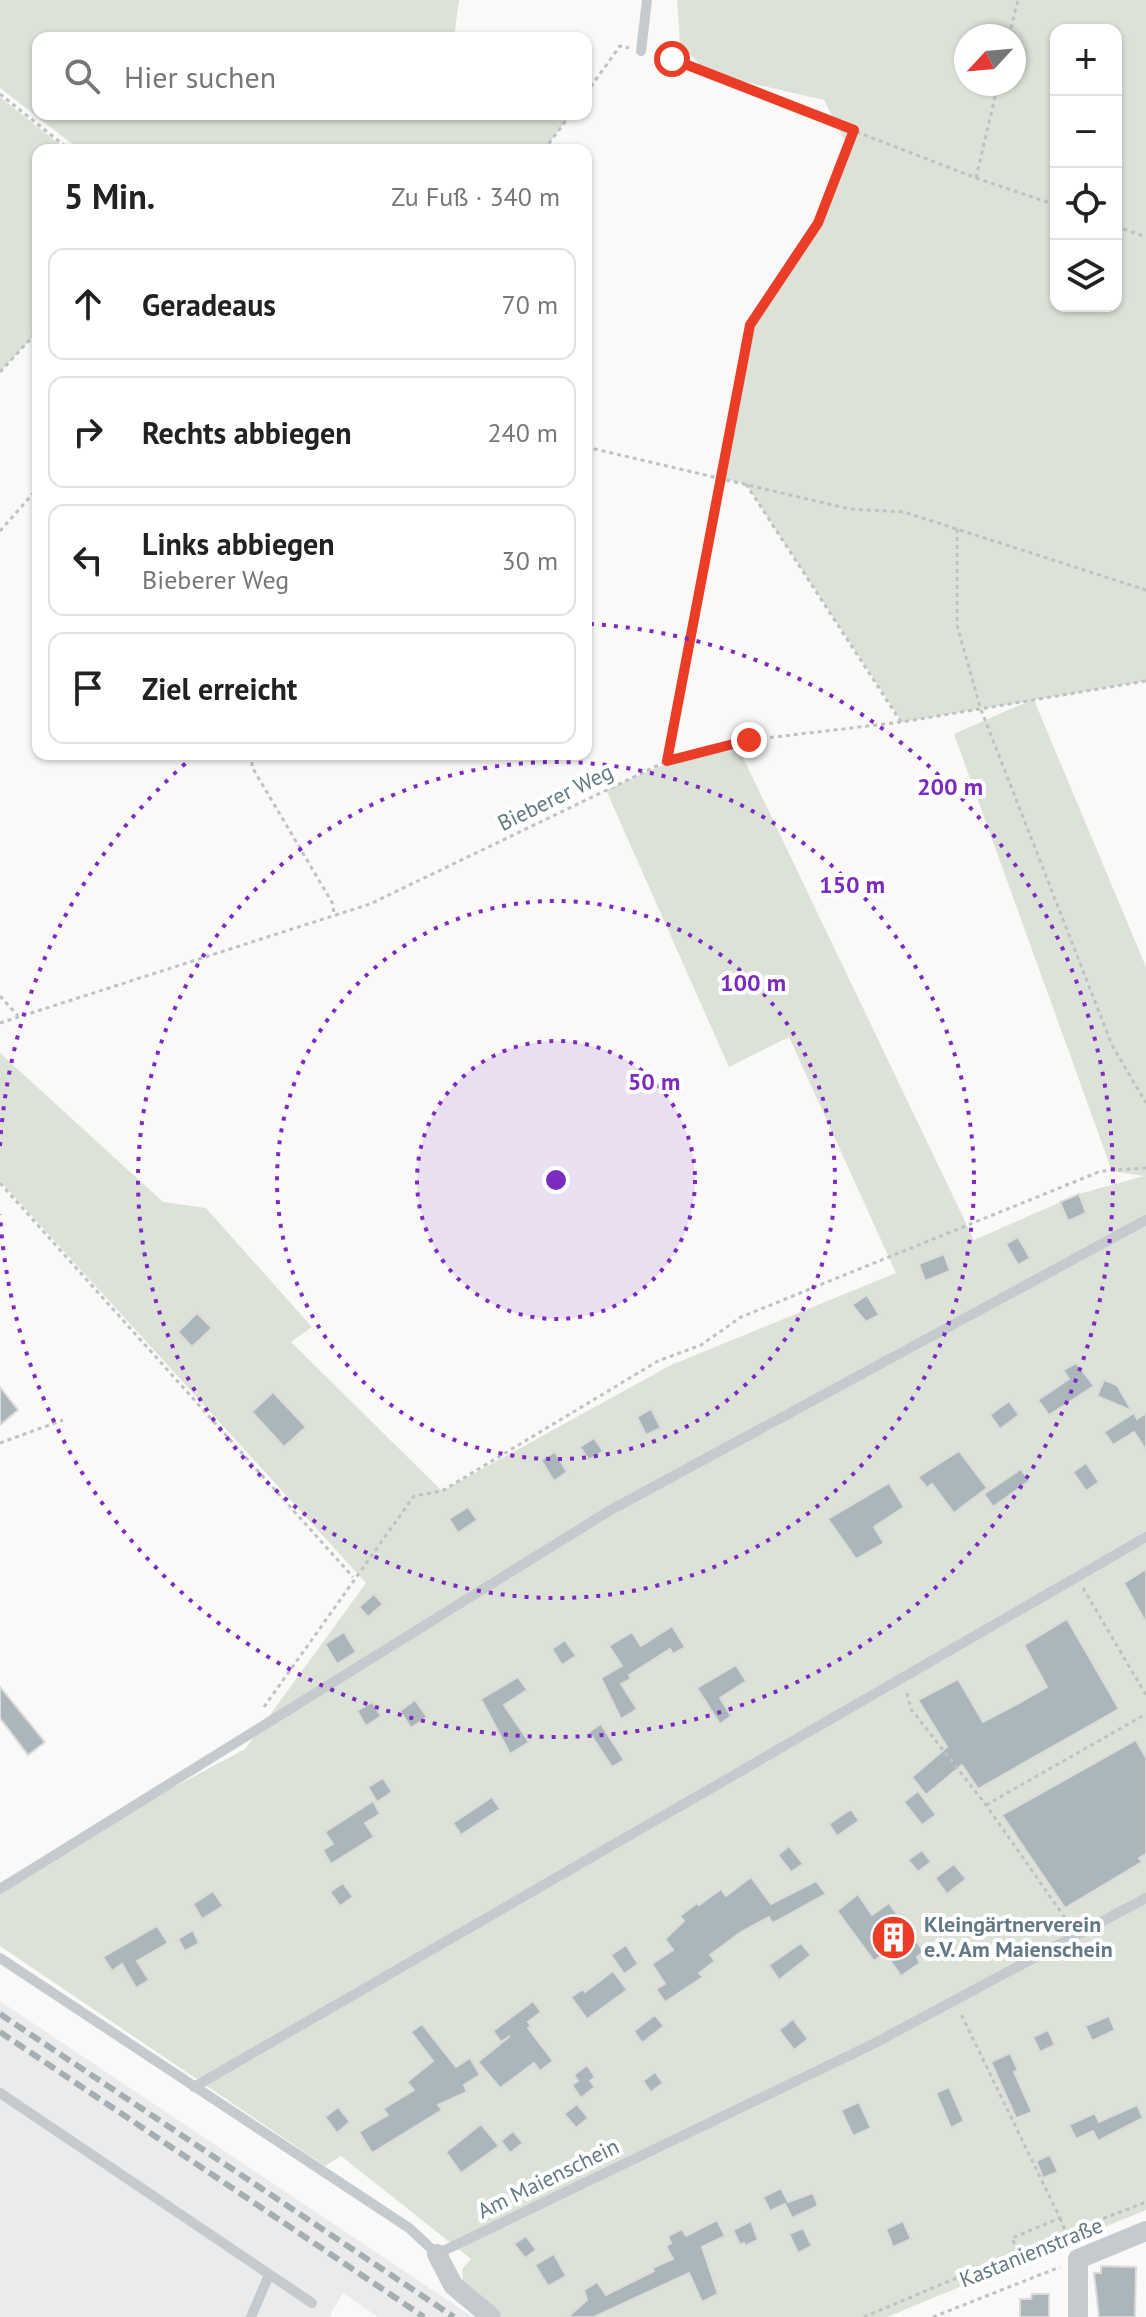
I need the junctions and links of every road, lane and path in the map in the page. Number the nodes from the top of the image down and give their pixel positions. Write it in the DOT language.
graph roads {
  1 [pos="647,0"];
  2 [pos="1018,0"];
  3 [pos="1012,24"];
  4 [pos="641,51"];
  5 [pos="592,85"];
  6 [pos="0,94"];
  7 [pos="995,96"];
  8 [pos="32,120"];
  9 [pos="32,120"];
  10 [pos="566,120"];
  11 [pos="854,130"];
  12 [pos="62,144"];
  13 [pos="548,144"];
  14 [pos="976,178"];
  15 [pos="1050,203"];
  16 [pos="1122,228"];
  17 [pos="1146,237"];
  18 [pos="32,337"];
  19 [pos="0,372"];
  20 [pos="592,448"];
  21 [pos="722,478"];
  22 [pos="746,484"];
  23 [pos="32,495"];
  24 [pos="957,529"];
  25 [pos="0,531"];
  26 [pos="1146,590"];
  27 [pos="1146,681"];
  28 [pos="980,707"];
  29 [pos="902,722"];
  30 [pos="252,760"];
  31 [pos="667,761"];
  32 [pos="334,916"];
  33 [pos="0,996"];
  34 [pos="18,1016"];
  35 [pos="0,1023"];
  36 [pos="1146,1103"];
  37 [pos="1146,1168"];
  38 [pos="0,1183"];
  39 [pos="1146,1220"];
  40 [pos="63,1420"];
  41 [pos="0,1443"];
  42 [pos="1146,1537"];
  43 [pos="353,1577"];
  44 [pos="1082,1587"];
  45 [pos="910,1686"];
  46 [pos="1146,1695"];
  47 [pos="1146,1714"];
  48 [pos="256,1718"];
  49 [pos="986,1805"];
  50 [pos="0,1889"];
  51 [pos="1146,1898"];
  52 [pos="1070,1926"];
  53 [pos="0,1958"];
  54 [pos="954,2001"];
  55 [pos="194,2087"];
  56 [pos="0,2093"];
  57 [pos="1146,2202"];
  58 [pos="1060,2218"];
  59 [pos="1146,2231"];
  60 [pos="437,2254"];
  61 [pos="1078,2259"];
  62 [pos="269,2275"];
  63 [pos="312,2303"];
  64 [pos="251,2317"];
  65 [pos="491,2317"];
  66 [pos="864,2317"];
  67 [pos="933,2317"];
  68 [pos="1078,2317"];
  1 -- 4 [label="lane"];
  2 -- 3 [label="path"];
  4 -- 5 [label="path"];
  4 -- 11 [label="path"];
  6 -- 9 [label="path"];
  7 -- 14 [label="path"];
  8 -- 12 [label="path"];
  10 -- 13 [label="path"];
  11 -- 14 [label="path"];
  11 -- 21 [label="path"];
  14 -- 15 [label="path"];
  16 -- 17 [label="path"];
  18 -- 19 [label="path"];
  20 -- 21 [label="path"];
  21 -- 22 [label="path"];
  21 -- 31 [label="path"];
  22 -- 24 [label="path"];
  22 -- 29 [label="path"];
  23 -- 25 [label="path"];
  24 -- 26 [label="path"];
  24 -- 28 [label="path"];
  27 -- 28 [label="path, Bieberer Weg"];
  28 -- 29 [label="path, Bieberer Weg"];
  28 -- 36 [label="path"];
  29 -- 31 [label="path, Bieberer Weg"];
  30 -- 32 [label="path"];
  31 -- 32 [label="path, Bieberer Weg"];
  32 -- 34 [label="path, Bieberer Weg"];
  33 -- 34 [label="path"];
  34 -- 35 [label="path, Bieberer Weg"];
  37 -- 43 [label="path"];
  38 -- 43 [label="path"];
  39 -- 50 [label="lane"];
  40 -- 41 [label="path"];
  42 -- 55 [label="lane"];
  43 -- 48 [label="path"];
  44 -- 46 [label="path"];
  45 -- 49 [label="path"];
  47 -- 49 [label="path"];
  49 -- 52 [label="path"];
  51 -- 54 [label="lane, Am Maienschein"];
  53 -- 55 [label="lane"];
  54 -- 58 [label="path"];
  54 -- 60 [label="lane, Am Maienschein"];
  55 -- 60 [label="lane"];
  56 -- 62 [label="lane"];
  57 -- 58 [label="path"];
  58 -- 66 [label="path"];
  59 -- 61 [label="street, Kastanienstraße"];
  60 -- 65 [label="street"];
  61 -- 67 [label="path, Kastanienstraße"];
  61 -- 68 [label="street"];
  62 -- 63 [label="lane"];
  62 -- 64 [label="lane"];
}
